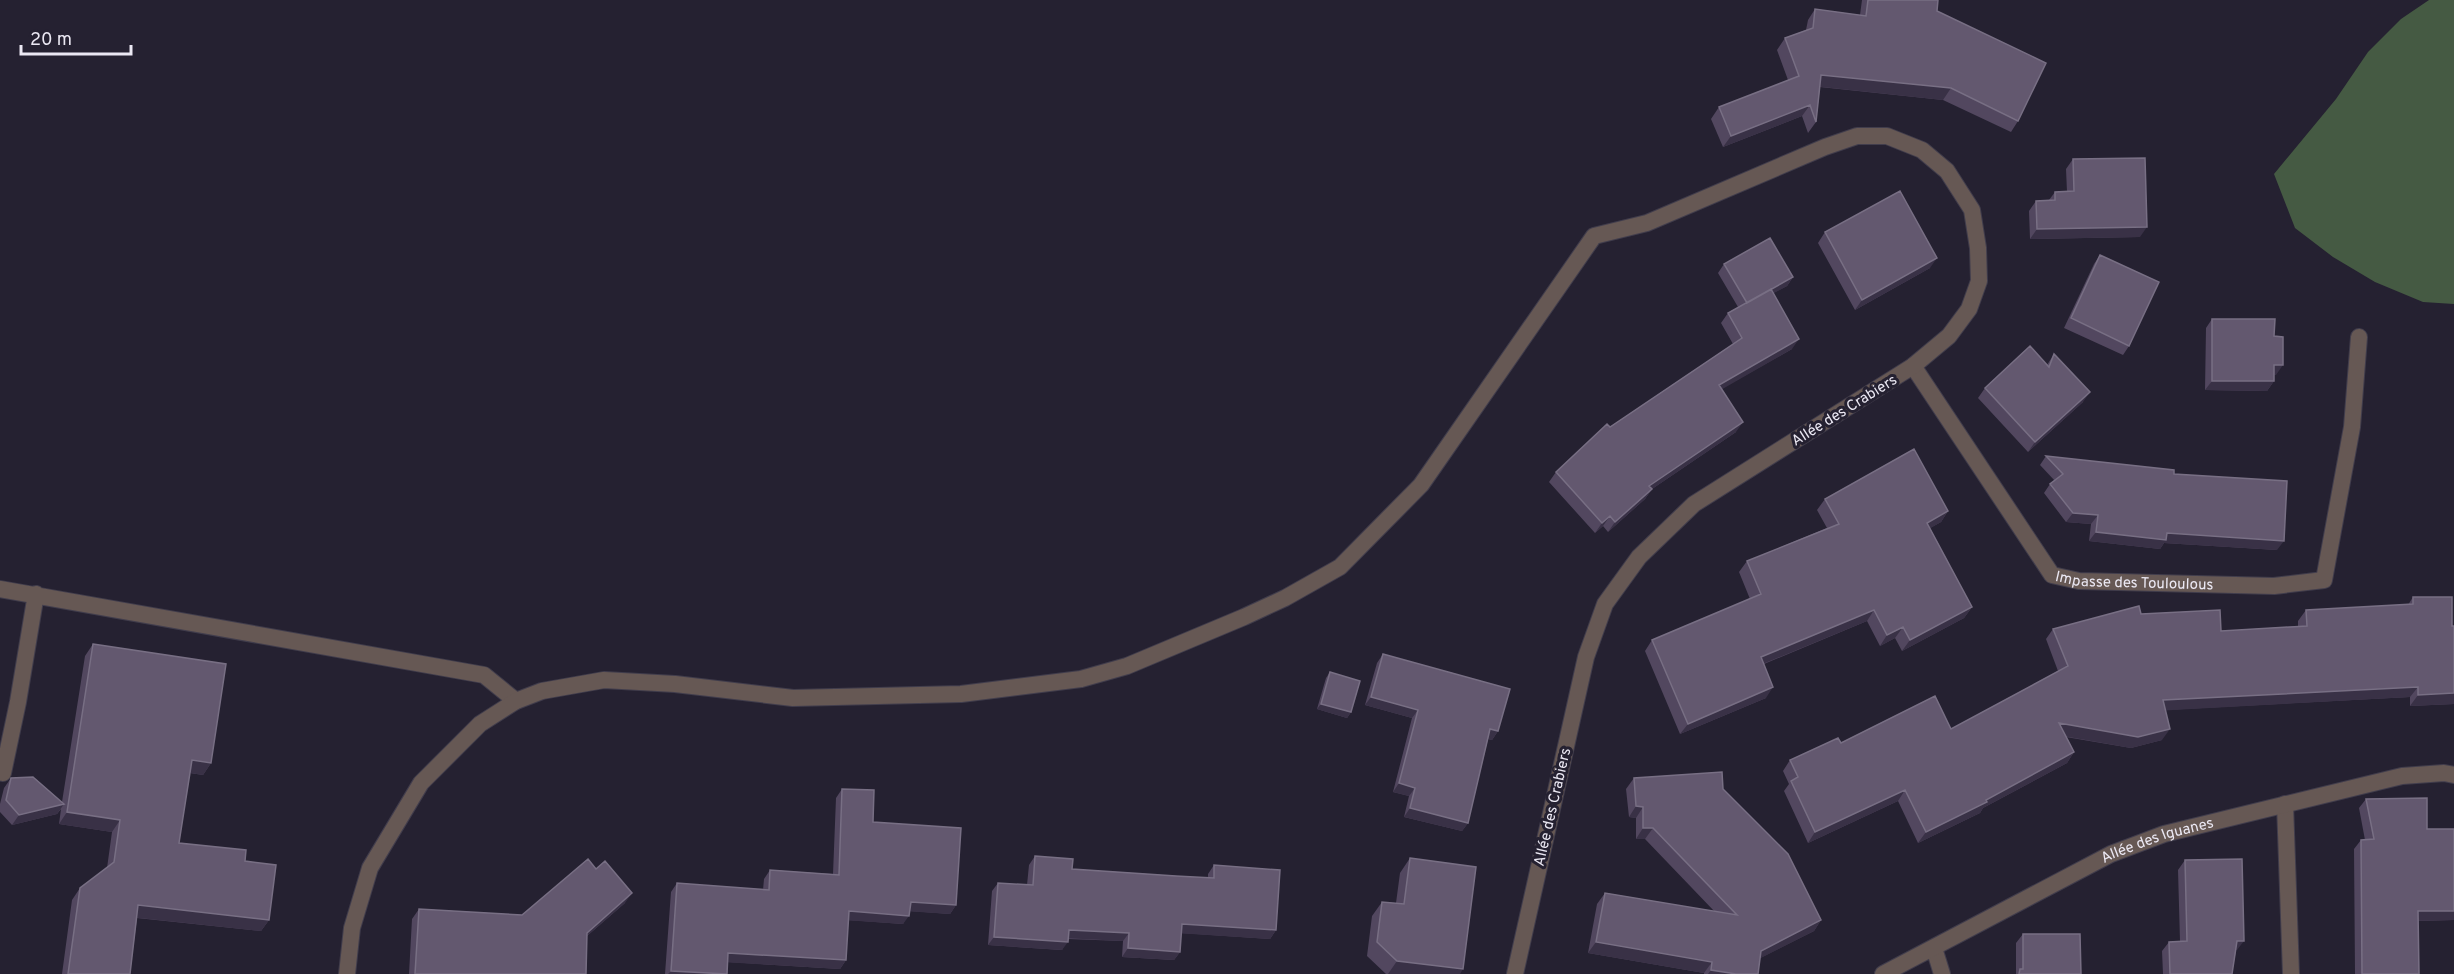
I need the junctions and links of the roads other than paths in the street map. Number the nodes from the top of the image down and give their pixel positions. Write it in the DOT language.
graph roads {
  1 [pos="2359,337"];
  2 [pos="1913,366"];
  3 [pos="0,589"];
  4 [pos="36,594"];
  5 [pos="516,701"];
  6 [pos="3,773"];
  7 [pos="2454,775"];
  8 [pos="2285,804"];
  9 [pos="1934,948"];
  10 [pos="347,974"];
  11 [pos="1515,974"];
  12 [pos="1882,974"];
  13 [pos="1942,974"];
  14 [pos="2291,974"];
  1 -- 2 [label="street, Impasse des Touloulous"];
  2 -- 5 [label="street, Allée des Crabiers"];
  2 -- 11 [label="street, Allée des Crabiers"];
  3 -- 4 [label="street"];
  4 -- 5 [label="street"];
  4 -- 6 [label="street"];
  5 -- 10 [label="street"];
  7 -- 8 [label="street, Allée des Iguanes"];
  8 -- 9 [label="street, Allée des Iguanes"];
  8 -- 14 [label="street"];
  9 -- 12 [label="street, Allée des Iguanes"];
  9 -- 13 [label="street"];
}
